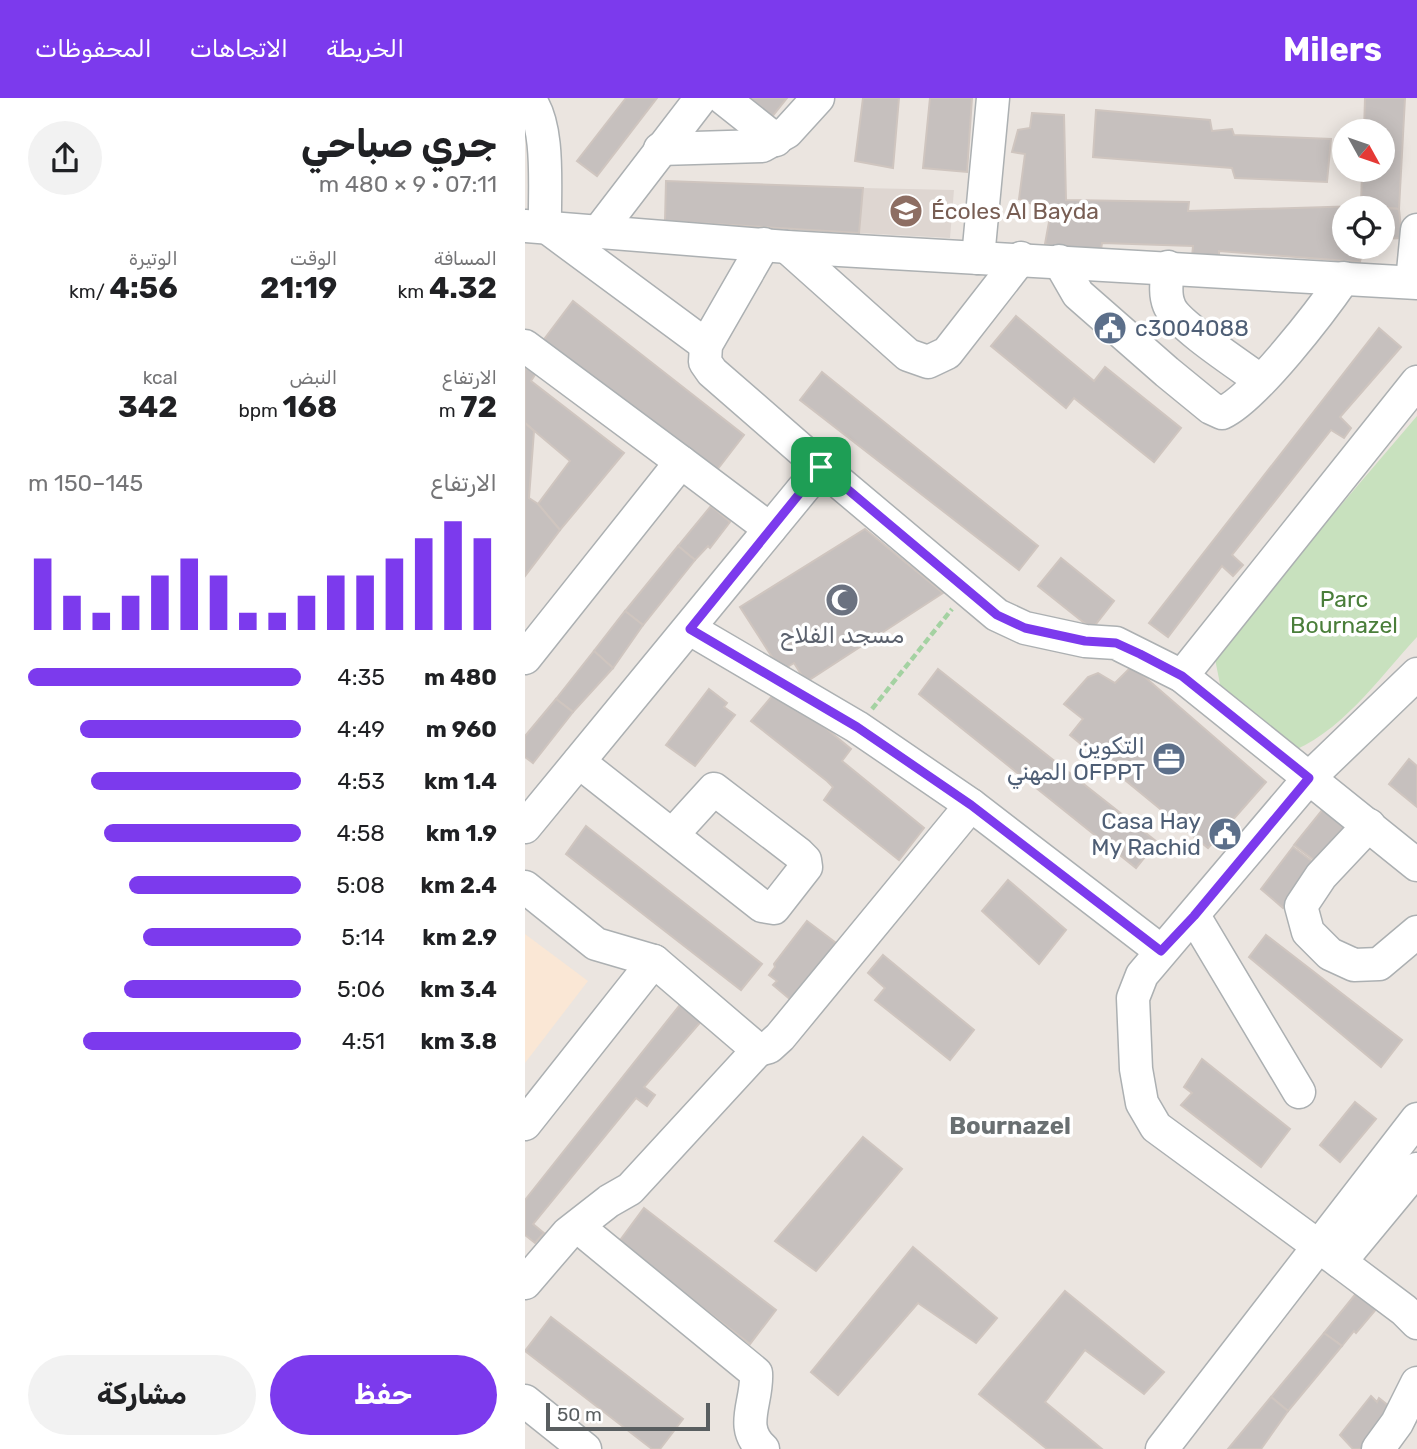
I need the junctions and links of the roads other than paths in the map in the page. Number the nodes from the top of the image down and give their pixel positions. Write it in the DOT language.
graph roads {
  1 [pos="528,98"];
  2 [pos="701,98"];
  3 [pos="723,98"];
  4 [pos="818,98"];
  5 [pos="993,98"];
  6 [pos="776,140"];
  7 [pos="660,149"];
  8 [pos="535,226"];
  9 [pos="1417,230"];
  10 [pos="599,231"];
  11 [pos="776,246"];
  12 [pos="978,258"];
  13 [pos="1021,258"];
  14 [pos="1059,261"];
  15 [pos="1168,267"];
  16 [pos="1344,278"];
  17 [pos="1414,282"];
  18 [pos="706,345"];
  19 [pos="525,346"];
  20 [pos="1260,380"];
  21 [pos="1417,382"];
  22 [pos="681,462"];
  23 [pos="821,467"];
  24 [pos="770,529"];
  25 [pos="690,629"];
  26 [pos="525,658"];
  27 [pos="1417,674"];
  28 [pos="1182,676"];
  29 [pos="579,762"];
  30 [pos="1309,778"];
  31 [pos="971,805"];
  32 [pos="1369,825"];
  33 [pos="525,827"];
  34 [pos="673,834"];
  35 [pos="1417,865"];
  36 [pos="525,887"];
  37 [pos="1194,916"];
  38 [pos="1417,932"];
  39 [pos="1161,951"];
  40 [pos="654,961"];
  41 [pos="758,1049"];
  42 [pos="1299,1091"];
  43 [pos="1417,1119"];
  44 [pos="525,1124"];
  45 [pos="1417,1170"];
  46 [pos="576,1228"];
  47 [pos="1329,1253"];
  48 [pos="525,1283"];
  49 [pos="1417,1323"];
  50 [pos="1417,1382"];
  51 [pos="525,1401"];
  52 [pos="585,1449"];
  53 [pos="763,1449"];
  54 [pos="1162,1449"];
  55 [pos="1377,1449"];
  1 -- 8 [label="street"];
  2 -- 7 [label="street"];
  3 -- 6 [label="street"];
  4 -- 6 [label="street"];
  5 -- 12 [label="street"];
  6 -- 7 [label="street"];
  7 -- 10 [label="street"];
  8 -- 10 [label="street"];
  8 -- 18 [label="street"];
  9 -- 17 [label="street"];
  10 -- 11 [label="street"];
  11 -- 12 [label="street"];
  11 -- 13 [label="street"];
  11 -- 18 [label="street"];
  12 -- 13 [label="street"];
  13 -- 14 [label="street"];
  14 -- 15 [label="street"];
  14 -- 20 [label="street"];
  15 -- 16 [label="street"];
  15 -- 20 [label="street"];
  16 -- 17 [label="street"];
  16 -- 20 [label="street"];
  18 -- 23 [label="street"];
  19 -- 22 [label="street"];
  21 -- 28 [label="street"];
  22 -- 24 [label="street"];
  22 -- 26 [label="street"];
  23 -- 24 [label="street"];
  23 -- 28 [label="street"];
  24 -- 25 [label="street"];
  25 -- 29 [label="street"];
  25 -- 31 [label="street"];
  27 -- 30 [label="street"];
  28 -- 30 [label="street"];
  29 -- 33 [label="street"];
  29 -- 34 [label="street"];
  30 -- 32 [label="street"];
  30 -- 37 [label="street"];
  31 -- 39 [label="street"];
  31 -- 41 [label="street"];
  32 -- 35 [label="street"];
  32 -- 38 [label="street"];
  36 -- 40 [label="street"];
  37 -- 39 [label="street"];
  37 -- 42 [label="street"];
  39 -- 47 [label="street"];
  40 -- 41 [label="street"];
  40 -- 44 [label="street"];
  41 -- 46 [label="street"];
  43 -- 47 [label="street"];
  45 -- 47 [label="street"];
  46 -- 48 [label="street"];
  46 -- 53 [label="street"];
  47 -- 49 [label="street"];
  47 -- 54 [label="street"];
  50 -- 55 [label="street"];
  51 -- 52 [label="street"];
}
